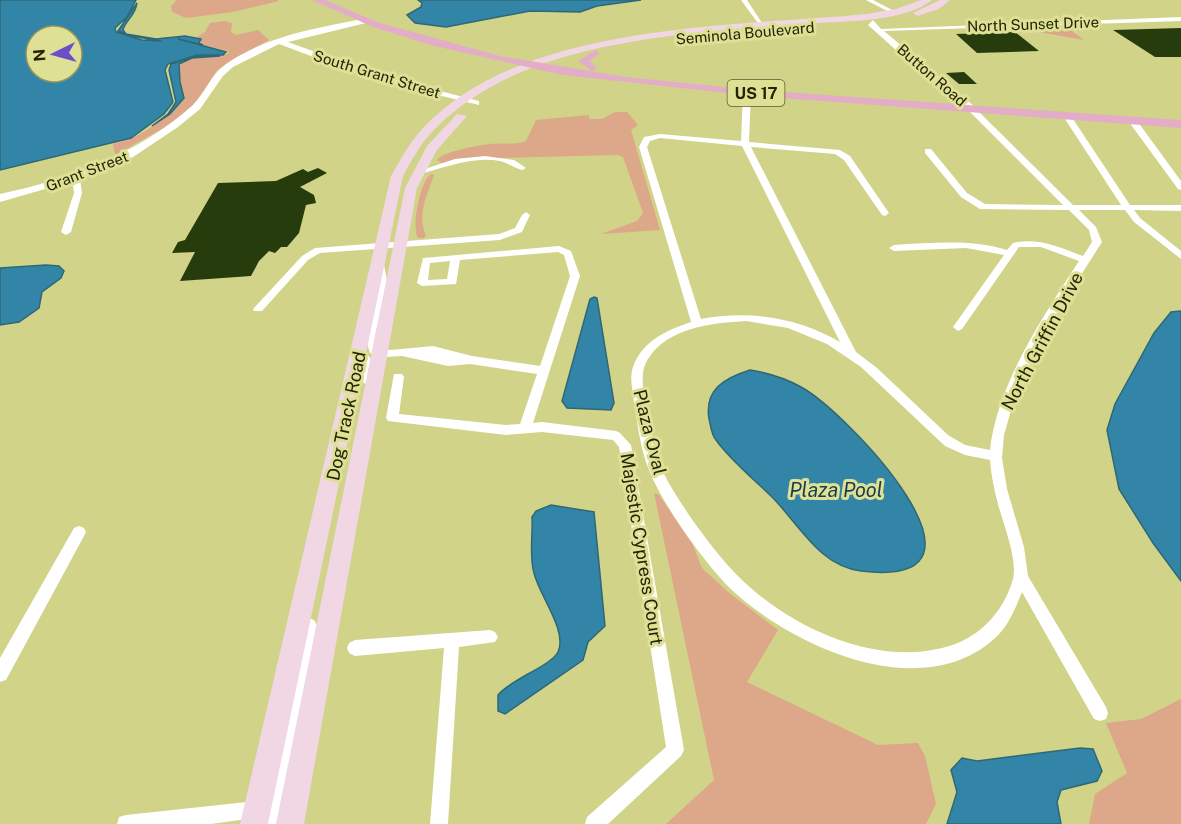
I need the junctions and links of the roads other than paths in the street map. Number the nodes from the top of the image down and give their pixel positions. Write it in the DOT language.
graph roads {
  1 [pos="317,0"];
  2 [pos="340,0"];
  3 [pos="744,0"];
  4 [pos="869,0"];
  5 [pos="928,0"];
  6 [pos="946,0"];
  7 [pos="361,9"];
  8 [pos="893,12"];
  9 [pos="870,19"];
  10 [pos="1181,19"];
  11 [pos="363,21"];
  12 [pos="762,25"];
  13 [pos="885,29"];
  14 [pos="418,30"];
  15 [pos="719,35"];
  16 [pos="278,41"];
  17 [pos="893,41"];
  18 [pos="595,53"];
  19 [pos="560,63"];
  20 [pos="543,64"];
  21 [pos="525,66"];
  22 [pos="592,68"];
  23 [pos="734,83"];
  24 [pos="664,86"];
  25 [pos="812,88"];
  26 [pos="747,92"];
  27 [pos="956,99"];
  28 [pos="463,100"];
  29 [pos="476,103"];
  30 [pos="971,109"];
  31 [pos="1067,116"];
  32 [pos="1130,116"];
  33 [pos="1181,116"];
  34 [pos="1181,124"];
  35 [pos="746,143"];
  36 [pos="928,151"];
  37 [pos="522,168"];
  38 [pos="417,173"];
  39 [pos="76,179"];
  40 [pos="1181,186"];
  41 [pos="0,198"];
  42 [pos="1070,206"];
  43 [pos="1126,206"];
  44 [pos="1181,208"];
  45 [pos="885,213"];
  46 [pos="526,215"];
  47 [pos="66,232"];
  48 [pos="391,245"];
  49 [pos="894,248"];
  50 [pos="1009,254"];
  51 [pos="1181,256"];
  52 [pos="455,259"];
  53 [pos="1085,260"];
  54 [pos="258,309"];
  55 [pos="697,323"];
  56 [pos="958,327"];
  57 [pos="369,353"];
  58 [pos="851,354"];
  59 [pos="544,371"];
  60 [pos="398,377"];
  61 [pos="525,428"];
  62 [pos="996,456"];
  63 [pos="79,532"];
  64 [pos="1021,577"];
  65 [pos="490,637"];
  66 [pos="452,640"];
  67 [pos="355,648"];
  68 [pos="0,674"];
  69 [pos="1100,712"];
  70 [pos="260,819"];
  71 [pos="126,824"];
  72 [pos="290,824"];
  73 [pos="439,824"];
  74 [pos="594,824"];
  1 -- 7 [label="main road"];
  1 -- 11 [label="main road, US 17"];
  2 -- 7 [label="main road, US 17"];
  3 -- 12 [label="street"];
  4 -- 8 [label="street"];
  5 -- 8 [label="main road, Seminola Boulevard"];
  6 -- 9 [label="main road, Seminola Boulevard"];
  7 -- 14 [label="main road, US 17"];
  8 -- 9 [label="main road, Seminola Boulevard"];
  9 -- 12 [label="main road, Seminola Boulevard"];
  9 -- 13 [label="street, Button Road"];
  9 -- 15 [label="main road, Seminola Boulevard"];
  9 -- 17 [label="street, Button Road"];
  10 -- 13 [label="street, North Sunset Drive"];
  11 -- 14 [label="main road"];
  11 -- 16 [label="street, Grant Street"];
  11 -- 21 [label="main road, US 17"];
  12 -- 15 [label="main road"];
  12 -- 20 [label="main road, Seminola Boulevard"];
  13 -- 17 [label="street, Button Road"];
  14 -- 20 [label="main road, US 17"];
  15 -- 18 [label="main road, Seminola Boulevard"];
  16 -- 28 [label="street, South Grant Street"];
  16 -- 39 [label="street, Grant Street"];
  17 -- 27 [label="street, Button Road"];
  18 -- 19 [label="main road, Seminola Boulevard"];
  18 -- 22 [label="main road"];
  19 -- 20 [label="main road, US 17"];
  19 -- 22 [label="main road, US 17"];
  20 -- 21 [label="main road, US 17"];
  20 -- 24 [label="main road, US 17"];
  20 -- 29 [label="main road, Dog Track Road"];
  21 -- 28 [label="main road, Dog Track Road"];
  22 -- 23 [label="main road, US 17"];
  23 -- 24 [label="main road"];
  23 -- 25 [label="main road, US 17"];
  24 -- 26 [label="main road, US 17"];
  25 -- 26 [label="main road"];
  25 -- 27 [label="main road, US 17"];
  26 -- 30 [label="main road, US 17"];
  26 -- 35 [label="street"];
  27 -- 30 [label="street, Button Road"];
  27 -- 32 [label="main road, US 17"];
  28 -- 29 [label="street, South Grant Street"];
  28 -- 48 [label="main road, Dog Track Road"];
  29 -- 38 [label="main road, Dog Track Road"];
  30 -- 31 [label="main road, US 17"];
  30 -- 42 [label="street, North Griffin Drive"];
  31 -- 32 [label="main road, US 17"];
  31 -- 43 [label="street"];
  32 -- 33 [label="main road"];
  32 -- 34 [label="main road, US 17"];
  32 -- 40 [label="street"];
  35 -- 45 [label="street"];
  35 -- 55 [label="street"];
  35 -- 58 [label="street"];
  36 -- 42 [label="street"];
  37 -- 38 [label="street"];
  38 -- 48 [label="main road, Dog Track Road"];
  39 -- 41 [label="street, Grant Street"];
  39 -- 47 [label="street"];
  42 -- 43 [label="street"];
  42 -- 53 [label="street, North Griffin Drive"];
  43 -- 44 [label="street"];
  43 -- 51 [label="street"];
  46 -- 48 [label="street"];
  48 -- 54 [label="street"];
  48 -- 57 [label="main road, Dog Track Road"];
  48 -- 57 [label="main road, Dog Track Road"];
  49 -- 50 [label="street"];
  50 -- 53 [label="street"];
  50 -- 56 [label="street"];
  52 -- 59 [label="street"];
  53 -- 62 [label="street, North Griffin Drive"];
  55 -- 58 [label="street, Plaza Oval"];
  55 -- 64 [label="street, Plaza Oval"];
  57 -- 59 [label="street"];
  57 -- 70 [label="main road, Dog Track Road"];
  57 -- 72 [label="main road, Dog Track Road"];
  58 -- 62 [label="street, Plaza Oval"];
  59 -- 61 [label="street"];
  60 -- 61 [label="street, Majestic Cypress Court"];
  61 -- 74 [label="street, Majestic Cypress Court"];
  62 -- 64 [label="street, North Griffin Drive"];
  63 -- 68 [label="street"];
  64 -- 69 [label="street, North Griffin Drive"];
  65 -- 66 [label="street"];
  66 -- 67 [label="street"];
  66 -- 73 [label="street"];
  70 -- 71 [label="street"];
}
